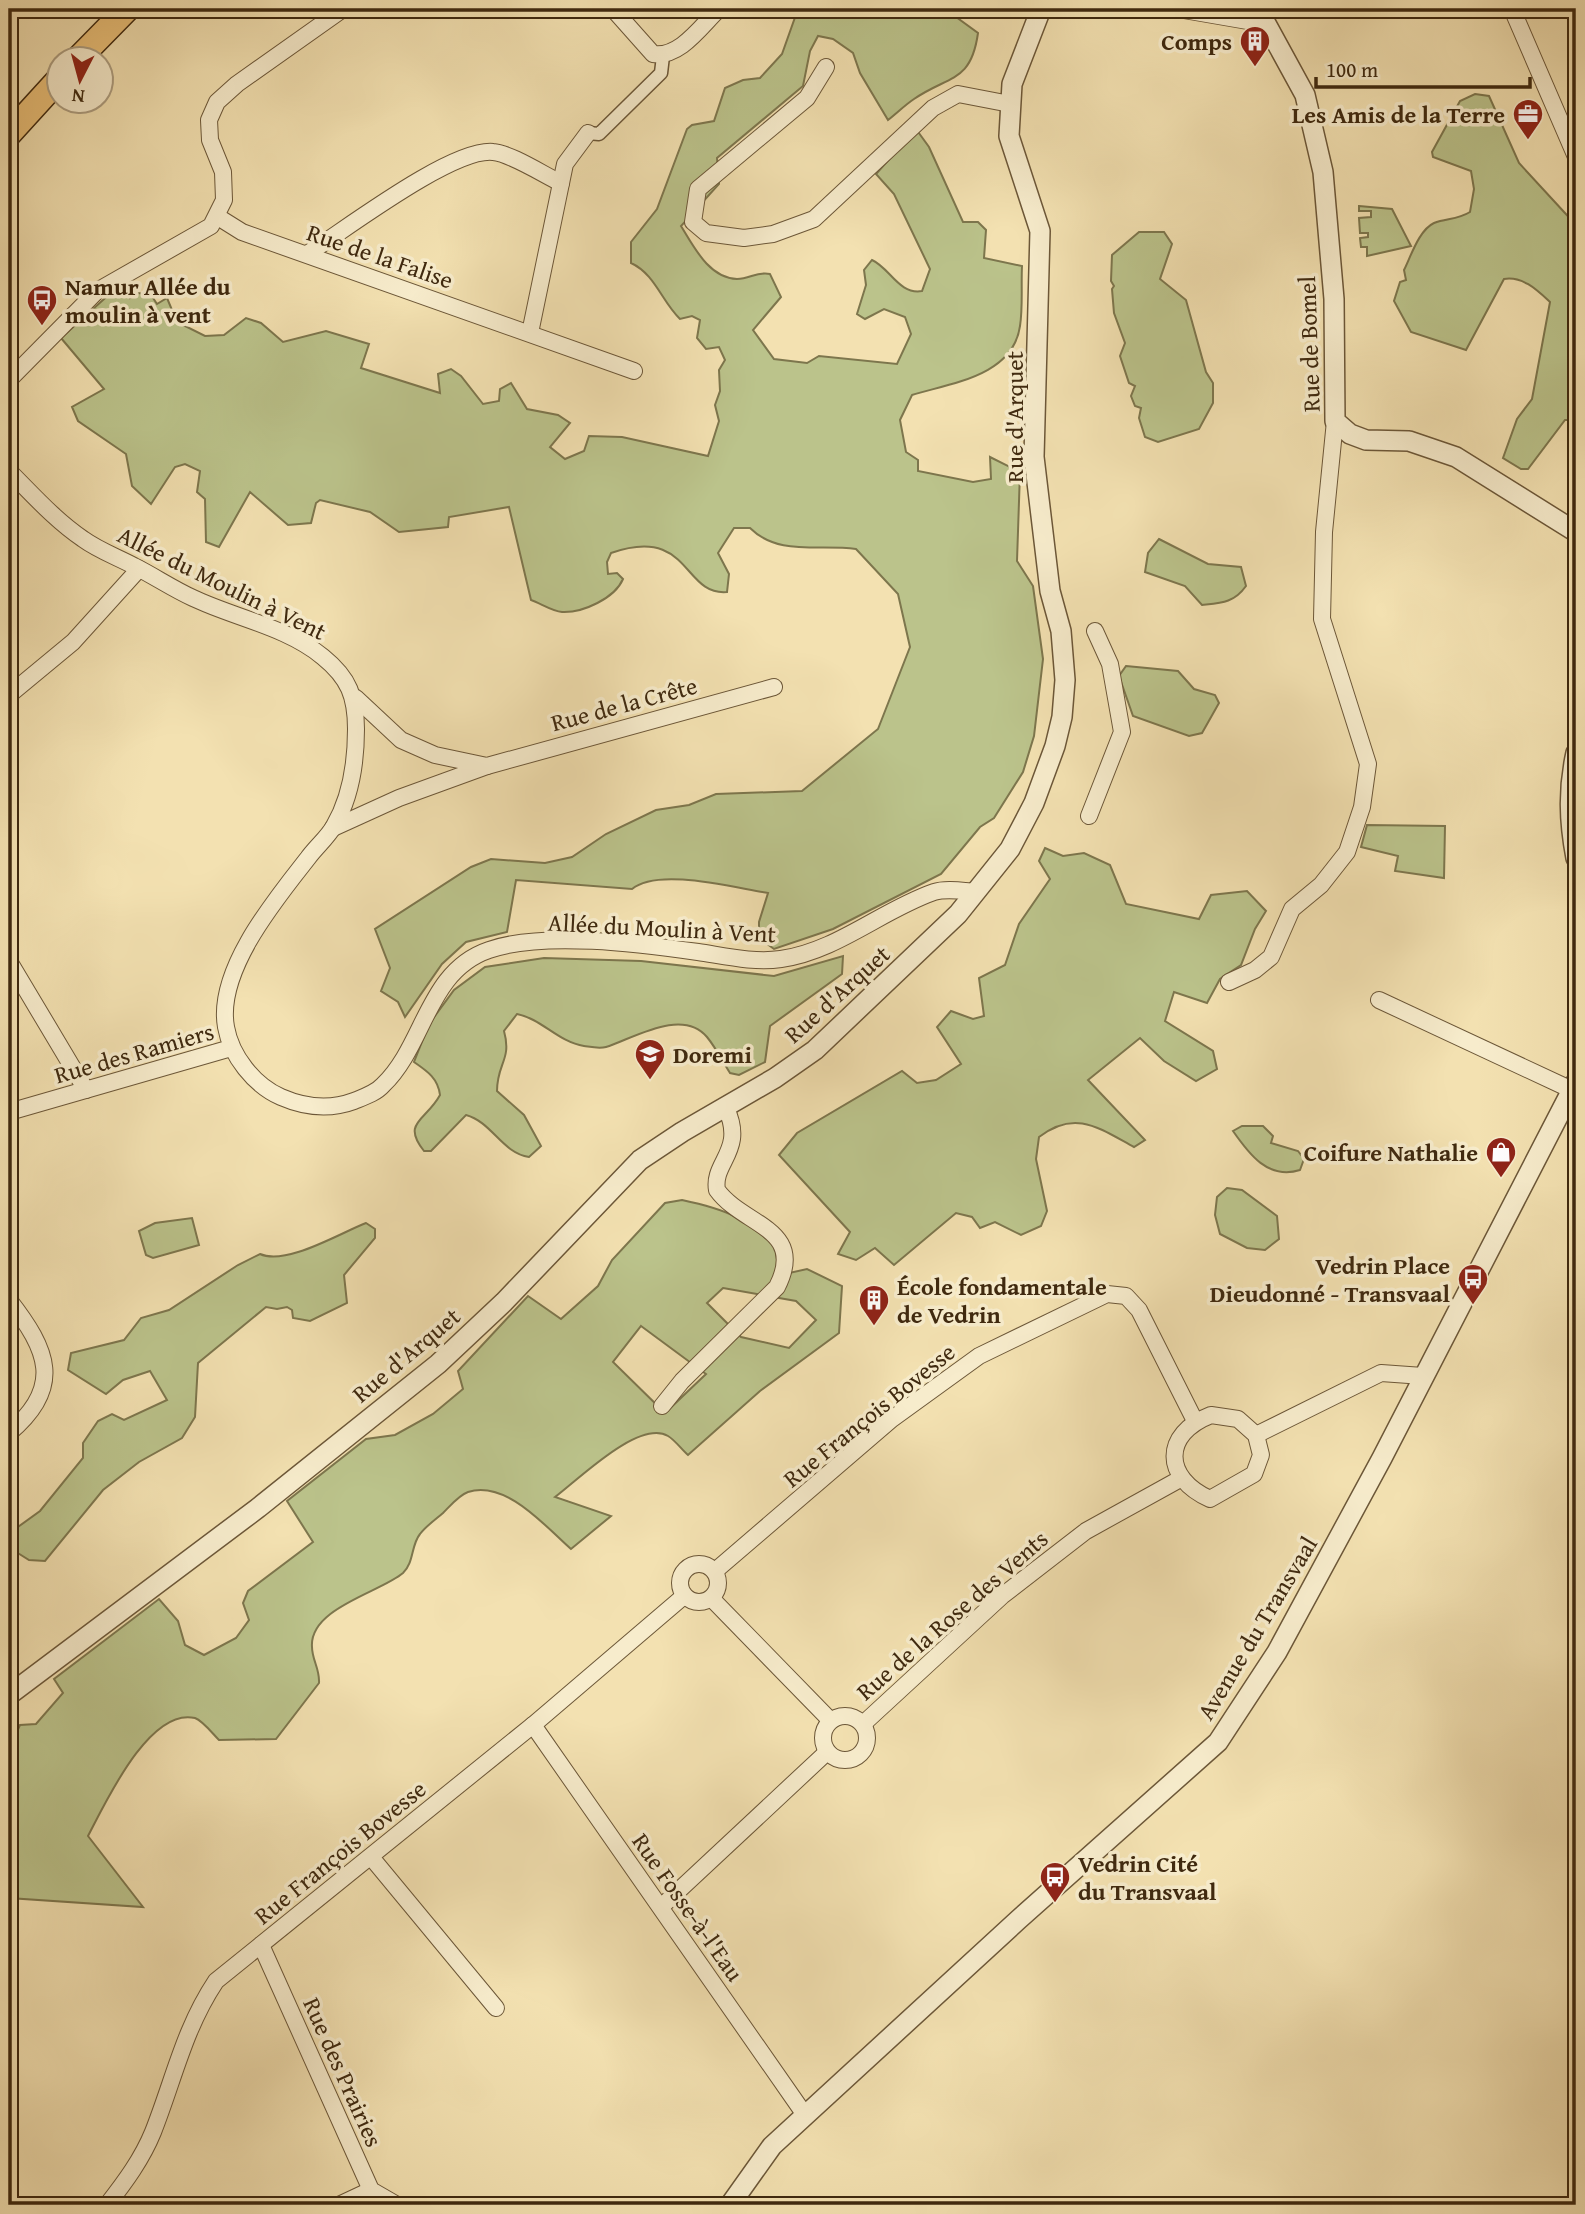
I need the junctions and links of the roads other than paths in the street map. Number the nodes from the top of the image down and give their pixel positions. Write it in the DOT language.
graph roads {
  1 [pos="127,9"];
  2 [pos="343,9"];
  3 [pos="613,9"];
  4 [pos="719,9"];
  5 [pos="1041,9"];
  6 [pos="1178,9"];
  7 [pos="1512,9"];
  8 [pos="1262,16"];
  9 [pos="91,46"];
  10 [pos="663,56"];
  11 [pos="826,67"];
  12 [pos="46,89"];
  13 [pos="46,93"];
  14 [pos="1010,104"];
  15 [pos="9,119"];
  16 [pos="588,133"];
  17 [pos="9,134"];
  18 [pos="1576,157"];
  19 [pos="561,183"];
  20 [pos="218,217"];
  21 [pos="307,254"];
  22 [pos="530,333"];
  23 [pos="634,371"];
  24 [pos="9,380"];
  25 [pos="1335,421"];
  26 [pos="9,471"];
  27 [pos="1576,532"];
  28 [pos="139,569"];
  29 [pos="1095,631"];
  30 [pos="774,687"];
  31 [pos="9,695"];
  32 [pos="356,698"];
  33 [pos="1576,753"];
  34 [pos="487,766"];
  35 [pos="1089,816"];
  36 [pos="333,828"];
  37 [pos="1576,858"];
  38 [pos="976,892"];
  39 [pos="9,961"];
  40 [pos="1229,982"];
  41 [pos="1379,1000"];
  42 [pos="231,1048"];
  43 [pos="1574,1086"];
  44 [pos="86,1090"];
  45 [pos="726,1108"];
  46 [pos="9,1112"];
  47 [pos="9,1300"];
  48 [pos="1423,1376"];
  49 [pos="662,1406"];
  50 [pos="1195,1421"];
  51 [pos="9,1433"];
  52 [pos="1256,1435"];
  53 [pos="1180,1479"];
  54 [pos="715,1571"];
  55 [pos="684,1596"];
  56 [pos="712,1599"];
  57 [pos="9,1695"];
  58 [pos="830,1720"];
  59 [pos="863,1724"];
  60 [pos="533,1725"];
  61 [pos="827,1752"];
  62 [pos="371,1857"];
  63 [pos="661,1907"];
  64 [pos="261,1945"];
  65 [pos="496,2008"];
  66 [pos="805,2115"];
  67 [pos="371,2190"];
  68 [pos="107,2205"];
  69 [pos="339,2205"];
  70 [pos="397,2205"];
  71 [pos="730,2205"];
  1 -- 9 [label="main road"];
  2 -- 20 [label="street"];
  3 -- 10 [label="street"];
  4 -- 10 [label="street"];
  5 -- 14 [label="street, Rue d'Arquet"];
  6 -- 8 [label="street"];
  7 -- 18 [label="street"];
  8 -- 25 [label="street, Rue de Bomel"];
  10 -- 16 [label="street"];
  11 -- 14 [label="street"];
  12 -- 15 [label="main road"];
  13 -- 17 [label="main road"];
  14 -- 38 [label="street, Rue d'Arquet"];
  16 -- 19 [label="street"];
  19 -- 21 [label="street"];
  19 -- 22 [label="street"];
  20 -- 21 [label="street, Rue de la Falise"];
  20 -- 24 [label="street"];
  21 -- 22 [label="street, Rue de la Falise"];
  22 -- 23 [label="street, Rue de la Falise"];
  25 -- 27 [label="street, Rue de Bomel"];
  25 -- 40 [label="street"];
  26 -- 28 [label="street, Allée du Moulin à Vent"];
  28 -- 31 [label="street"];
  28 -- 32 [label="street, Allée du Moulin à Vent"];
  29 -- 35 [label="street"];
  30 -- 34 [label="street, Rue de la Crête"];
  32 -- 34 [label="street, Rue de la Crête"];
  32 -- 36 [label="street, Allée du Moulin à Vent"];
  33 -- 37 [label="street"];
  34 -- 36 [label="street, Rue de la Crête"];
  36 -- 42 [label="street, Allée du Moulin à Vent"];
  38 -- 42 [label="street, Allée du Moulin à Vent"];
  38 -- 45 [label="street, Rue d'Arquet"];
  39 -- 44 [label="street"];
  41 -- 43 [label="street"];
  42 -- 44 [label="street, Rue des Ramiers"];
  43 -- 48 [label="street, Avenue du Transvaal"];
  44 -- 46 [label="street, Rue des Ramiers"];
  45 -- 49 [label="street"];
  45 -- 57 [label="street, Rue d'Arquet"];
  47 -- 51 [label="street"];
  48 -- 52 [label="street"];
  48 -- 66 [label="street, Avenue du Transvaal"];
  50 -- 52 [label="street"];
  50 -- 53 [label="street"];
  50 -- 54 [label="street, Rue François Bovesse"];
  52 -- 53 [label="street"];
  53 -- 59 [label="street, Rue de la Rose des Vents"];
  54 -- 55 [label="street"];
  54 -- 56 [label="street"];
  55 -- 56 [label="street"];
  55 -- 60 [label="street, Rue François Bovesse"];
  56 -- 58 [label="street"];
  58 -- 59 [label="street, Rue de la Rose des Vents"];
  58 -- 61 [label="street"];
  59 -- 61 [label="street, Rue de la Rose des Vents"];
  60 -- 62 [label="street, Rue François Bovesse"];
  60 -- 63 [label="street, Rue Fosse-à-l'Eau"];
  61 -- 63 [label="street"];
  62 -- 64 [label="street, Rue François Bovesse"];
  62 -- 65 [label="street"];
  63 -- 66 [label="street, Rue Fosse-à-l'Eau"];
  64 -- 67 [label="street, Rue des Prairies"];
  64 -- 68 [label="street, Rue François Bovesse"];
  66 -- 71 [label="street, Avenue du Transvaal"];
  67 -- 69 [label="street"];
  67 -- 70 [label="street"];
}
